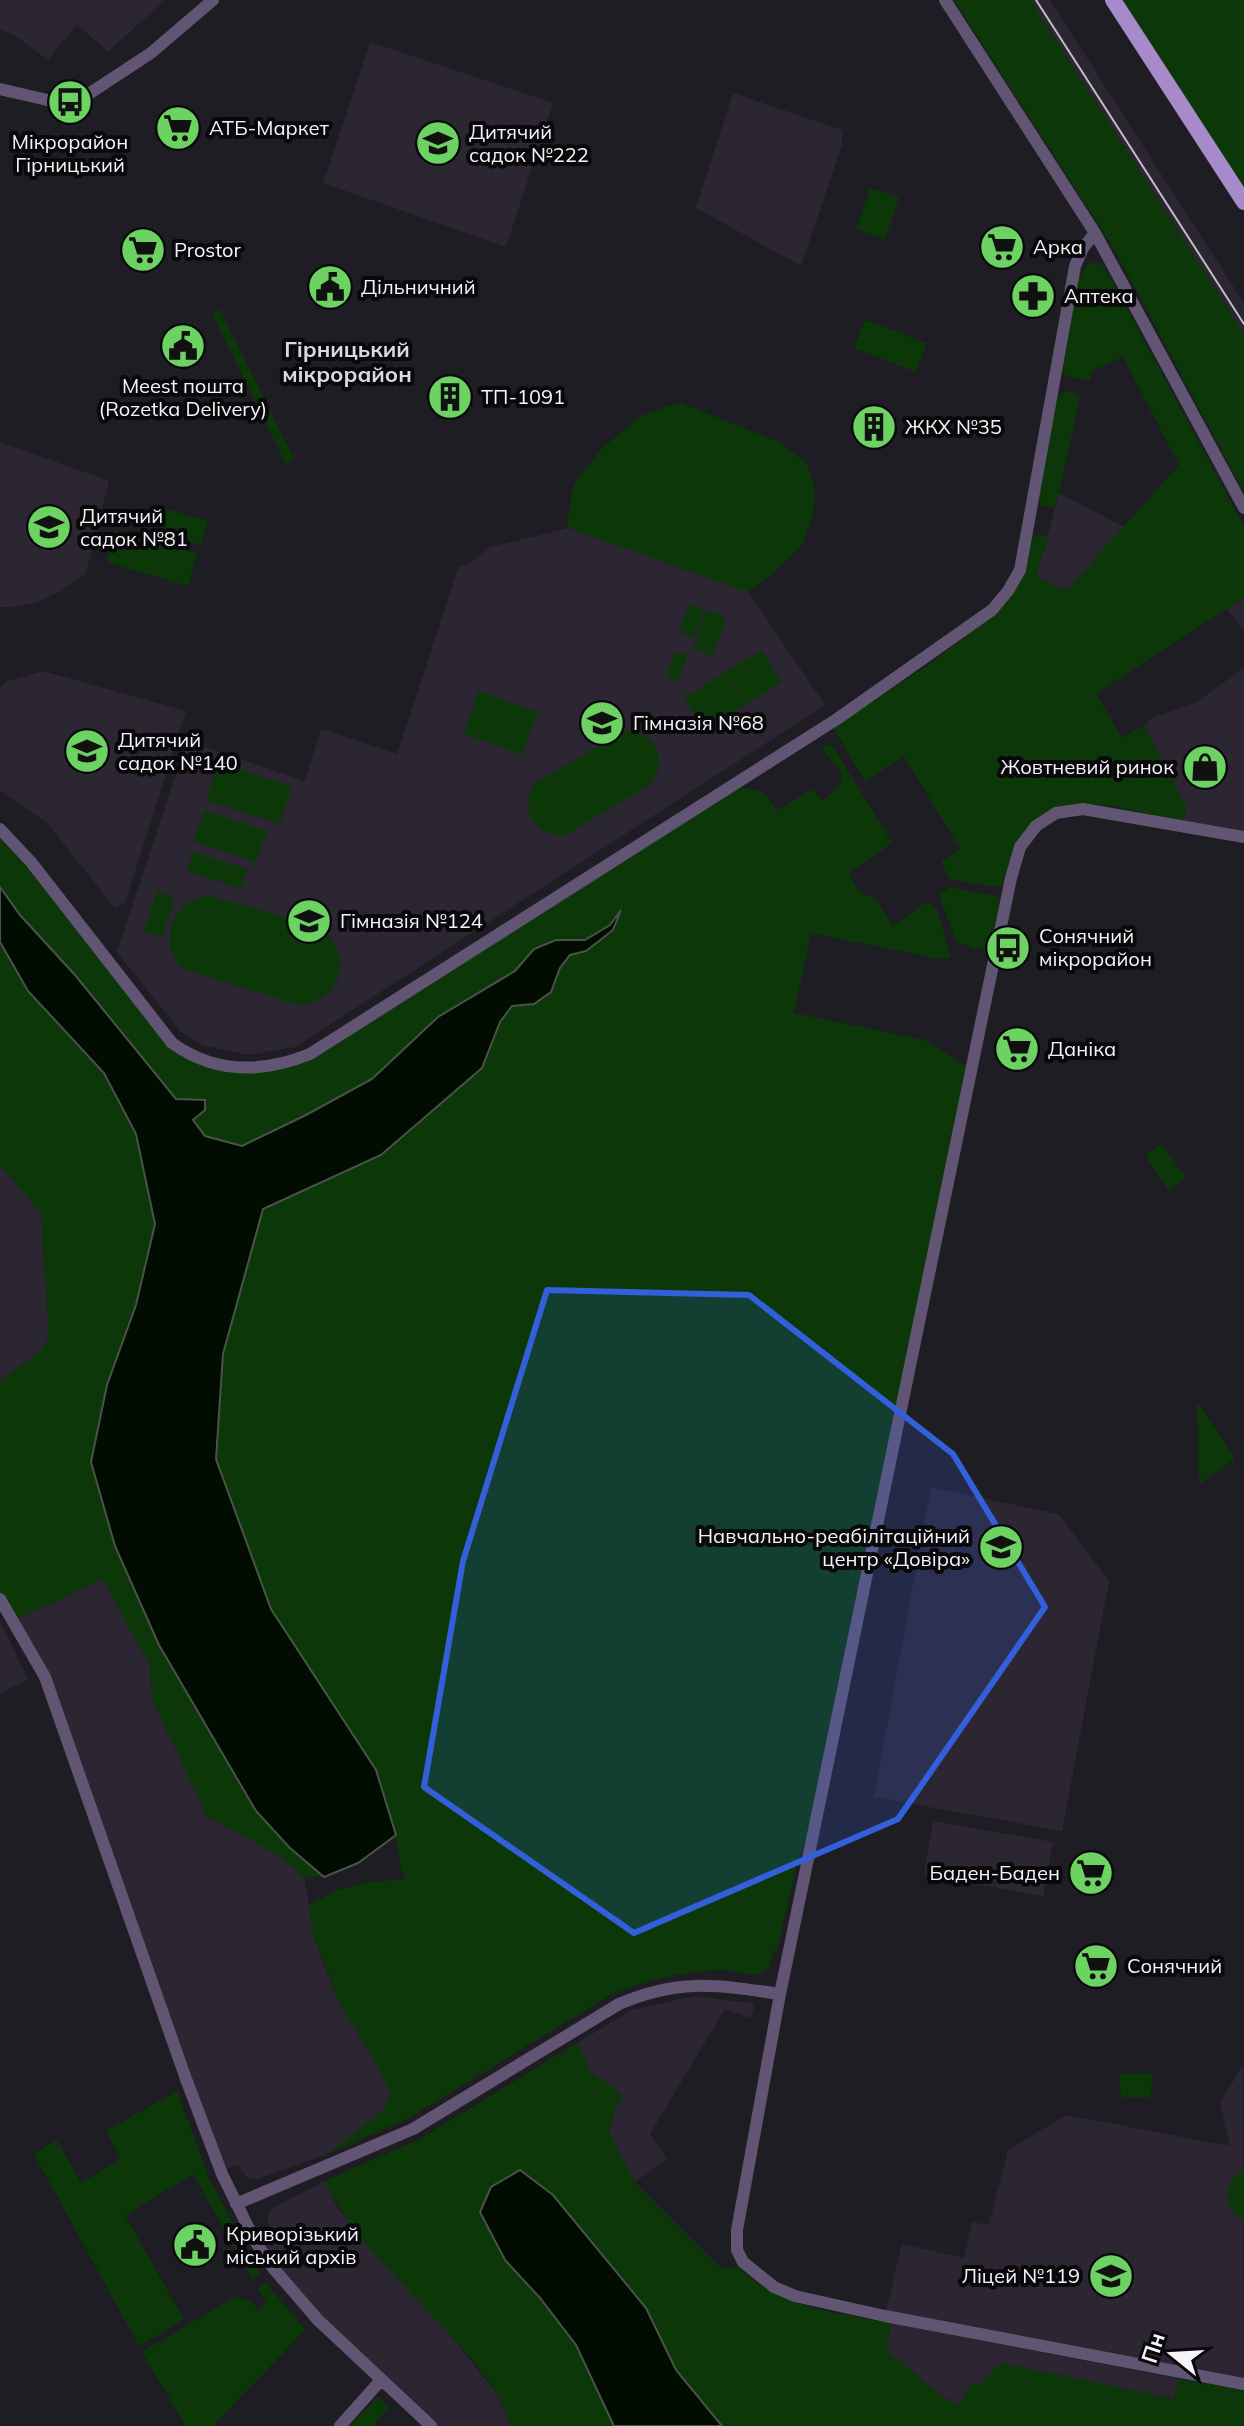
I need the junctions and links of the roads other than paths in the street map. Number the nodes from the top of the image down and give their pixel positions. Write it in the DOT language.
graph roads {
  1 [pos="213,0"];
  2 [pos="945,0"];
  3 [pos="1113,0"];
  4 [pos="0,89"];
  5 [pos="1244,202"];
  6 [pos="1095,233"];
  7 [pos="1244,508"];
  8 [pos="0,829"];
  9 [pos="1244,837"];
  10 [pos="0,1599"];
  11 [pos="780,1994"];
  12 [pos="236,2204"];
  13 [pos="381,2380"];
  14 [pos="1244,2384"];
  15 [pos="340,2426"];
  16 [pos="431,2426"];
  1 -- 4 [label="street"];
  2 -- 6 [label="street"];
  3 -- 5 [label="main road"];
  6 -- 7 [label="street"];
  6 -- 8 [label="street"];
  9 -- 11 [label="street"];
  10 -- 12 [label="street"];
  11 -- 12 [label="street"];
  11 -- 14 [label="street"];
  12 -- 13 [label="street"];
  13 -- 15 [label="street"];
  13 -- 16 [label="street"];
}
